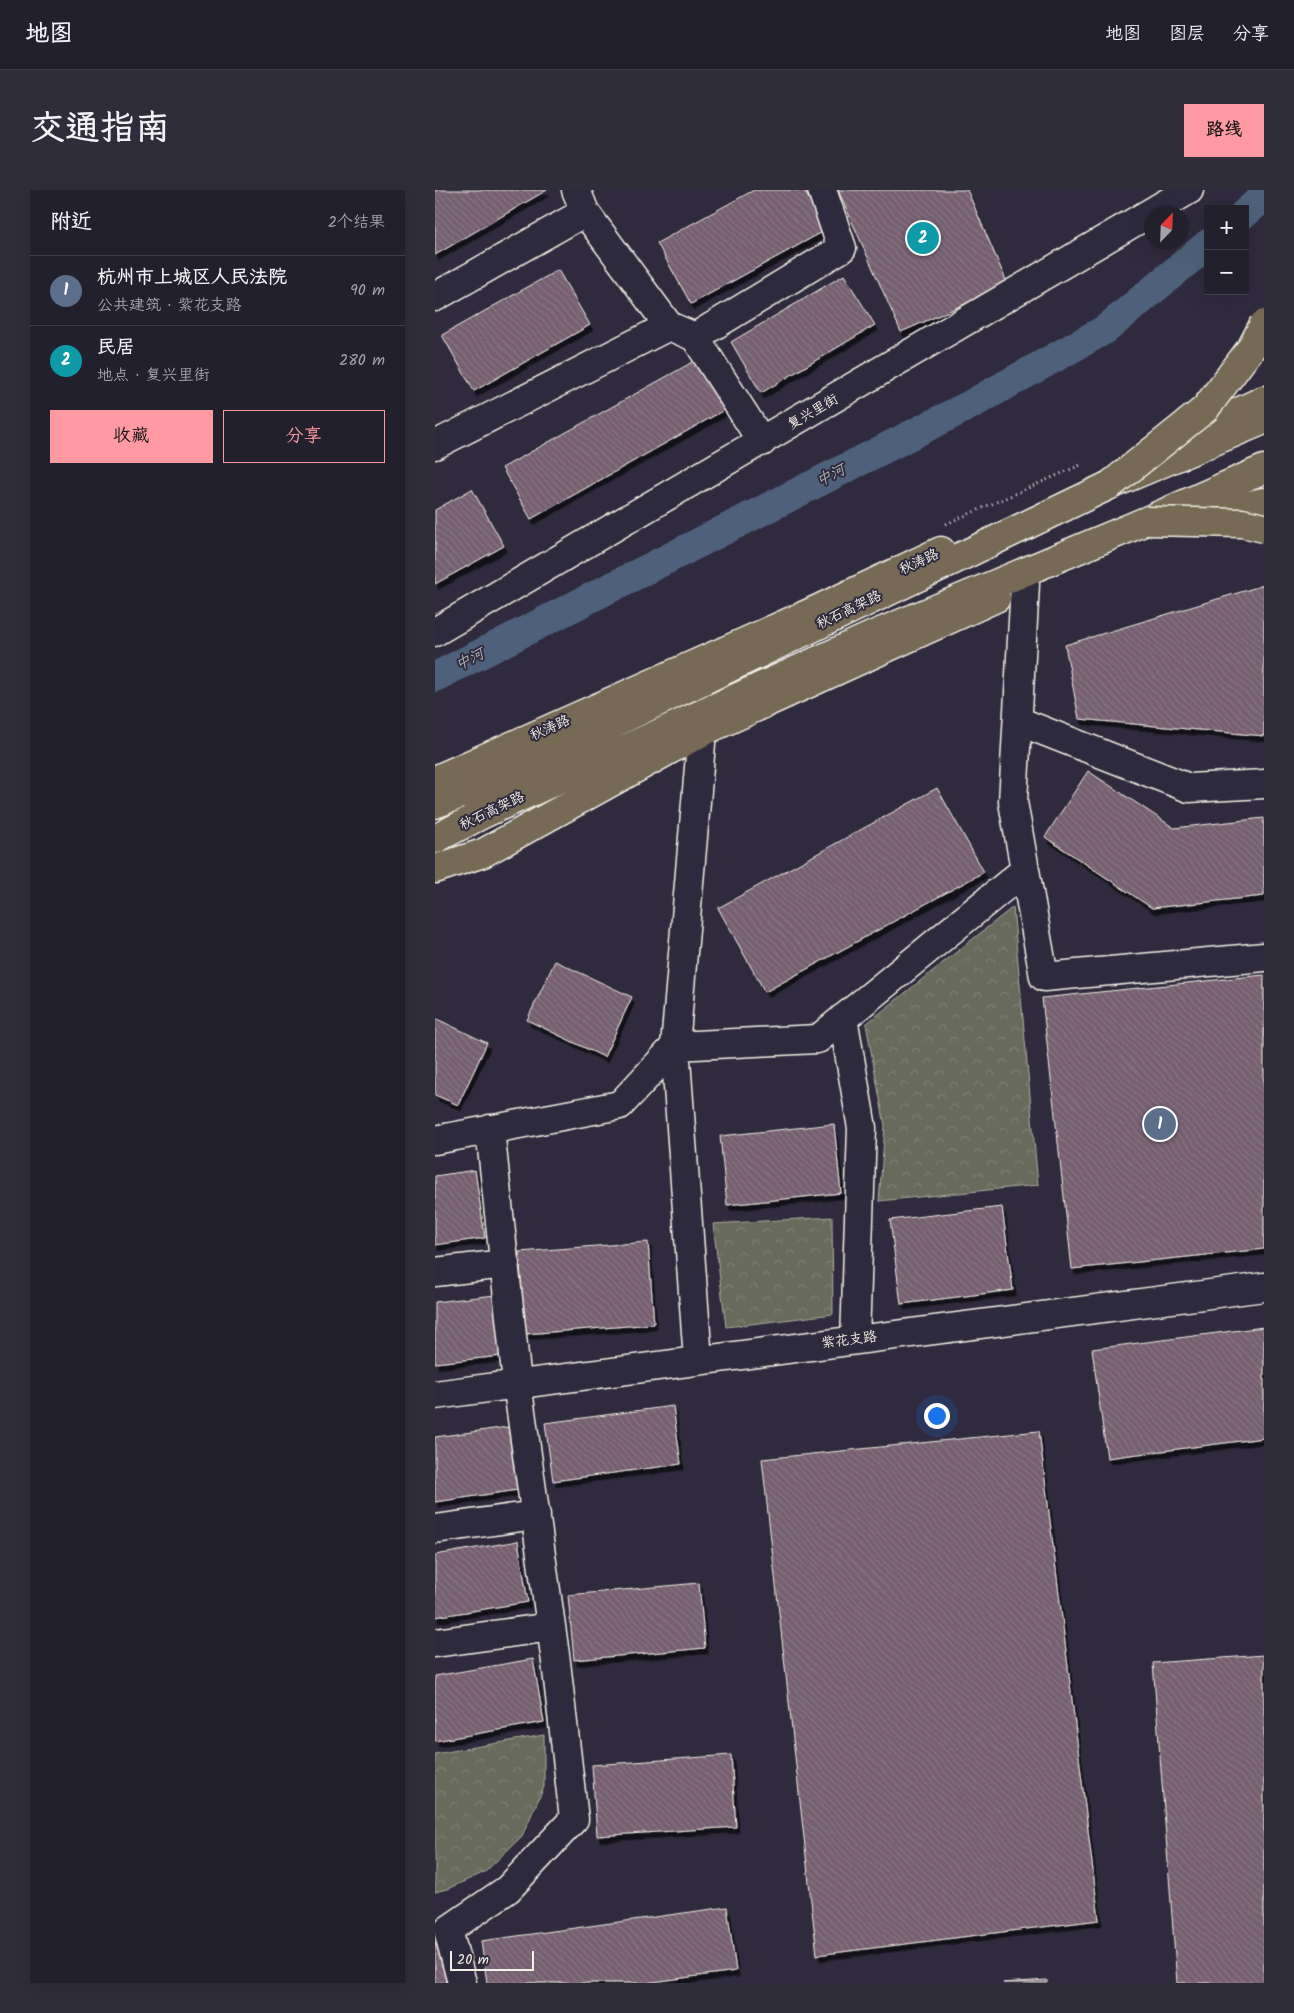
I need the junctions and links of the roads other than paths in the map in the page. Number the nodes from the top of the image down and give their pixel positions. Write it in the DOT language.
graph roads {
  1 [pos="822,190"];
  2 [pos="1189,190"];
  3 [pos="581,201"];
  4 [pos="435,297"];
  5 [pos="1264,324"];
  6 [pos="669,326"];
  7 [pos="695,337"];
  8 [pos="1260,406"];
  9 [pos="762,442"];
  10 [pos="435,445"];
  11 [pos="1264,469"];
  12 [pos="1110,485"];
  13 [pos="1264,502"];
  14 [pos="1146,521"];
  15 [pos="1264,528"];
  16 [pos="1025,584"];
  17 [pos="435,632"];
  18 [pos="1017,721"];
  19 [pos="702,732"];
  20 [pos="435,780"];
  21 [pos="1264,784"];
  22 [pos="435,804"];
  23 [pos="435,840"];
  24 [pos="435,869"];
  25 [pos="1025,870"];
  26 [pos="1264,958"];
  27 [pos="843,1018"];
  28 [pos="675,1046"];
  29 [pos="490,1129"];
  30 [pos="435,1140"];
  31 [pos="505,1264"];
  32 [pos="435,1272"];
  33 [pos="1264,1287"];
  34 [pos="855,1340"];
  35 [pos="698,1360"];
  36 [pos="517,1383"];
  37 [pos="435,1395"];
  38 [pos="536,1515"];
  39 [pos="435,1529"];
  40 [pos="551,1627"];
  41 [pos="435,1643"];
  42 [pos="441,1930"];
  43 [pos="462,1983"];
  1 -- 7 [label="street"];
  2 -- 9 [label="street, 复兴里街"];
  3 -- 4 [label="street"];
  3 -- 6 [label="street"];
  5 -- 12 [label="main road, bridge"];
  6 -- 7 [label="street"];
  6 -- 10 [label="street"];
  7 -- 9 [label="street"];
  8 -- 12 [label="main road, 秋石高架路, bridge"];
  8 -- 20 [label="main road, 秋涛路"];
  9 -- 17 [label="street, 复兴里街"];
  11 -- 14 [label="main road, 秋石高架路"];
  12 -- 22 [label="main road, 秋石高架路"];
  13 -- 16 [label="main road"];
  14 -- 15 [label="main road, bridge"];
  14 -- 23 [label="main road, 秋石高架路"];
  16 -- 19 [label="main road"];
  16 -- 25 [label="street"];
  18 -- 21 [label="street"];
  19 -- 24 [label="main road"];
  19 -- 28 [label="street"];
  25 -- 26 [label="street"];
  25 -- 27 [label="street"];
  27 -- 28 [label="street"];
  27 -- 34 [label="street"];
  28 -- 29 [label="street"];
  28 -- 35 [label="street"];
  29 -- 30 [label="street"];
  29 -- 31 [label="street"];
  31 -- 32 [label="street"];
  31 -- 36 [label="street"];
  33 -- 34 [label="street, 紫花支路"];
  34 -- 35 [label="street, 紫花支路"];
  35 -- 36 [label="street, 紫花支路"];
  36 -- 37 [label="street, 紫花支路"];
  36 -- 38 [label="street"];
  38 -- 39 [label="street"];
  38 -- 40 [label="street"];
  40 -- 41 [label="street"];
  40 -- 42 [label="street"];
  42 -- 43 [label="street"];
}
